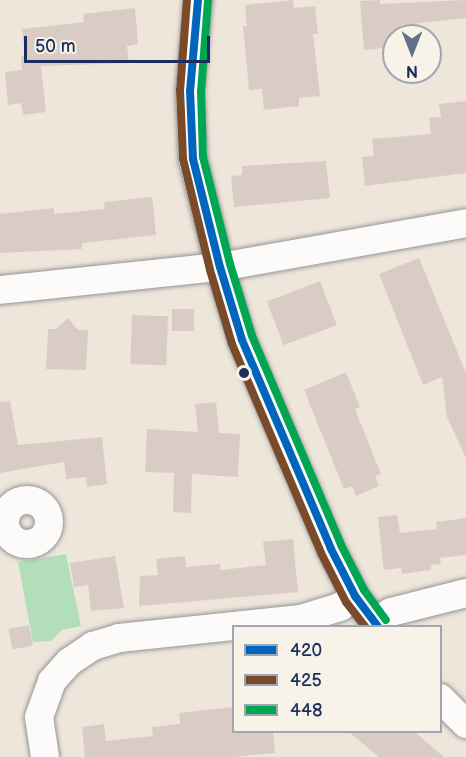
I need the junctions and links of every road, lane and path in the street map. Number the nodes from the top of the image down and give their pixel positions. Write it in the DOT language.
graph roads {
  1 [pos="198,0"];
  2 [pos="466,223"];
  3 [pos="220,267"];
  4 [pos="0,290"];
  5 [pos="466,593"];
  6 [pos="355,596"];
  7 [pos="244,625"];
  8 [pos="376,625"];
  9 [pos="232,626"];
  10 [pos="442,699"];
  11 [pos="466,723"];
  12 [pos="45,757"];
  1 -- 3 [label="street"];
  2 -- 3 [label="street"];
  3 -- 4 [label="street"];
  3 -- 6 [label="street"];
  5 -- 8 [label="street"];
  6 -- 7 [label="street"];
  6 -- 8 [label="street"];
  9 -- 12 [label="street"];
  10 -- 11 [label="street"];
}
